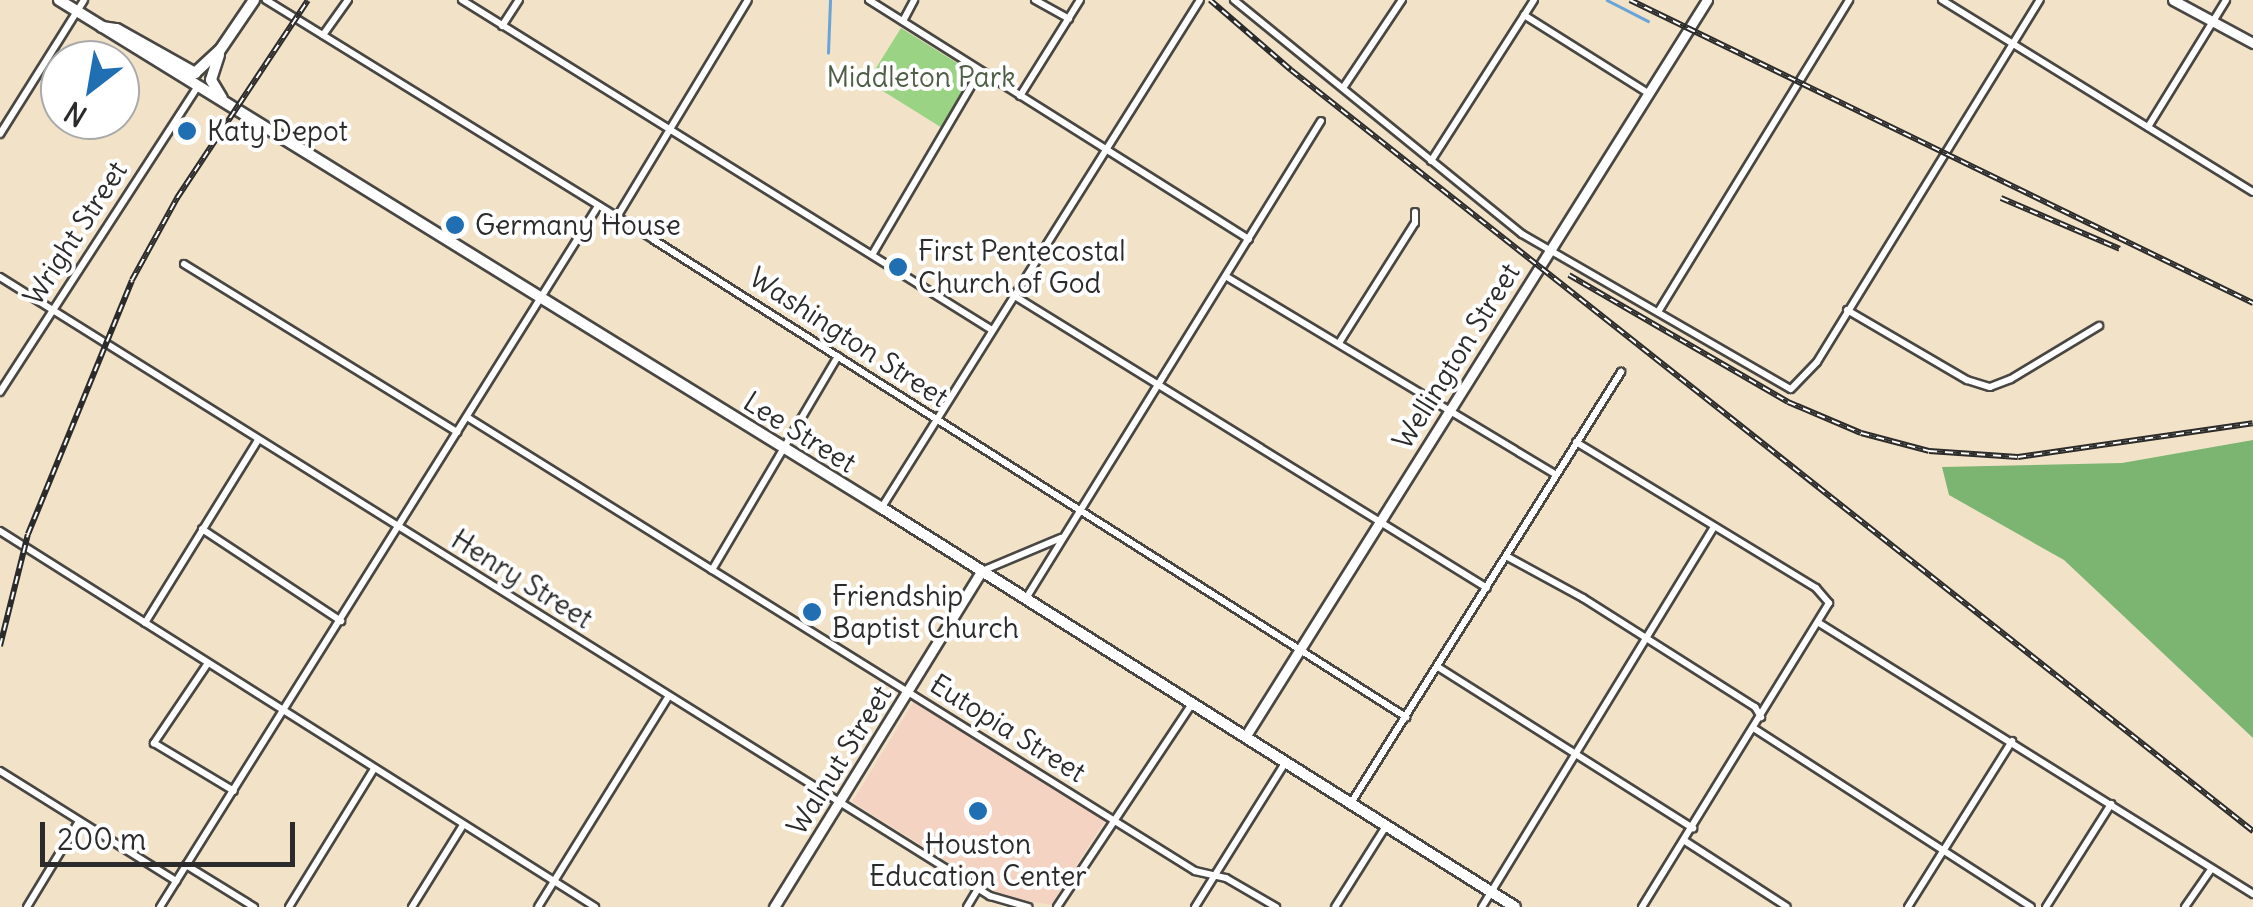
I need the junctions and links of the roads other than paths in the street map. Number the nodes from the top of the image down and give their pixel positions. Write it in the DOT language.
graph roads {
  1 [pos="59,0"];
  2 [pos="84,0"];
  3 [pos="254,0"];
  4 [pos="266,0"];
  5 [pos="285,0"];
  6 [pos="348,0"];
  7 [pos="462,0"];
  8 [pos="519,0"];
  9 [pos="748,0"];
  10 [pos="869,0"];
  11 [pos="914,0"];
  12 [pos="1035,0"];
  13 [pos="1080,0"];
  14 [pos="1200,0"];
  15 [pos="1234,0"];
  16 [pos="1402,0"];
  17 [pos="1534,0"];
  18 [pos="1707,0"];
  19 [pos="1849,0"];
  20 [pos="1942,0"];
  21 [pos="2040,0"];
  22 [pos="2173,0"];
  23 [pos="2226,0"];
  24 [pos="278,8"];
  25 [pos="77,11"];
  26 [pos="1524,14"];
  27 [pos="1069,19"];
  28 [pos="903,22"];
  29 [pos="2212,23"];
  30 [pos="502,26"];
  31 [pos="102,27"];
  32 [pos="323,35"];
  33 [pos="2253,43"];
  34 [pos="2013,44"];
  35 [pos="220,50"];
  36 [pos="980,71"];
  37 [pos="197,88"];
  38 [pos="1342,88"];
  39 [pos="1648,92"];
  40 [pos="1020,96"];
  41 [pos="226,103"];
  42 [pos="1322,121"];
  43 [pos="2148,128"];
  44 [pos="670,130"];
  45 [pos="0,134"];
  46 [pos="1104,148"];
  47 [pos="1431,162"];
  48 [pos="2252,191"];
  49 [pos="598,206"];
  50 [pos="1415,212"];
  51 [pos="617,218"];
  52 [pos="1249,239"];
  53 [pos="1548,252"];
  54 [pos="872,255"];
  55 [pos="184,264"];
  56 [pos="1226,276"];
  57 [pos="0,277"];
  58 [pos="1014,295"];
  59 [pos="540,297"];
  60 [pos="52,310"];
  61 [pos="1847,310"];
  62 [pos="1658,312"];
  63 [pos="2099,326"];
  64 [pos="992,330"];
  65 [pos="1338,343"];
  66 [pos="838,356"];
  67 [pos="1622,372"];
  68 [pos="1158,386"];
  69 [pos="0,392"];
  70 [pos="1446,411"];
  71 [pos="466,417"];
  72 [pos="936,419"];
  73 [pos="457,432"];
  74 [pos="258,440"];
  75 [pos="1576,442"];
  76 [pos="785,449"];
  77 [pos="1556,475"];
  78 [pos="882,508"];
  79 [pos="1080,510"];
  80 [pos="1379,521"];
  81 [pos="1072,525"];
  82 [pos="1714,527"];
  83 [pos="202,530"];
  84 [pos="398,530"];
  85 [pos="0,531"];
  86 [pos="1506,556"];
  87 [pos="712,570"];
  88 [pos="981,572"];
  89 [pos="1486,588"];
  90 [pos="1025,600"];
  91 [pos="341,621"];
  92 [pos="145,623"];
  93 [pos="1820,623"];
  94 [pos="1646,640"];
  95 [pos="1300,650"];
  96 [pos="208,663"];
  97 [pos="1438,667"];
  98 [pos="908,692"];
  99 [pos="669,696"];
  100 [pos="1192,704"];
  101 [pos="284,712"];
  102 [pos="1406,717"];
  103 [pos="1761,718"];
  104 [pos="1755,730"];
  105 [pos="1246,737"];
  106 [pos="2012,741"];
  107 [pos="1578,755"];
  108 [pos="1285,762"];
  109 [pos="374,769"];
  110 [pos="0,771"];
  111 [pos="234,792"];
  112 [pos="840,801"];
  113 [pos="1351,803"];
  114 [pos="2112,804"];
  115 [pos="1113,820"];
  116 [pos="79,822"];
  117 [pos="463,825"];
  118 [pos="1386,825"];
  119 [pos="1694,828"];
  120 [pos="1685,841"];
  121 [pos="1944,850"];
  122 [pos="186,865"];
  123 [pos="2212,868"];
  124 [pos="1213,878"];
  125 [pos="176,882"];
  126 [pos="554,882"];
  127 [pos="978,889"];
  128 [pos="1491,892"];
  129 [pos="2253,894"];
  130 [pos="26,907"];
  131 [pos="160,907"];
  132 [pos="254,907"];
  133 [pos="289,907"];
  134 [pos="412,907"];
  135 [pos="538,907"];
  136 [pos="595,907"];
  137 [pos="774,907"];
  138 [pos="967,907"];
  139 [pos="1028,907"];
  140 [pos="1057,907"];
  141 [pos="1194,907"];
  142 [pos="1276,907"];
  143 [pos="1336,907"];
  144 [pos="1482,907"];
  145 [pos="1515,907"];
  146 [pos="1642,907"];
  147 [pos="1787,907"];
  148 [pos="1908,907"];
  149 [pos="2032,907"];
  150 [pos="2046,907"];
  151 [pos="2185,907"];
  1 -- 25 [label="main road, Lee Street"];
  2 -- 25 [label="street"];
  3 -- 35 [label="main road, Wright Street"];
  4 -- 24 [label="street, Washington Street"];
  5 -- 24 [label="street"];
  6 -- 32 [label="street"];
  7 -- 30 [label="street"];
  8 -- 30 [label="street"];
  9 -- 44 [label="street"];
  10 -- 28 [label="street"];
  11 -- 28 [label="street"];
  12 -- 27 [label="street"];
  13 -- 27 [label="street"];
  14 -- 46 [label="street"];
  15 -- 38 [label="street"];
  16 -- 38 [label="street"];
  17 -- 26 [label="street"];
  18 -- 39 [label="street, Wellington Street"];
  19 -- 62 [label="street"];
  20 -- 34 [label="street"];
  21 -- 34 [label="street"];
  22 -- 29 [label="street"];
  23 -- 29 [label="street"];
  24 -- 32 [label="street, Washington Street"];
  25 -- 31 [label="main road, Lee Street"];
  25 -- 45 [label="street"];
  26 -- 39 [label="street"];
  26 -- 47 [label="street"];
  27 -- 40 [label="street"];
  28 -- 36 [label="street"];
  29 -- 33 [label="street"];
  29 -- 43 [label="street"];
  30 -- 44 [label="street"];
  31 -- 35 [label="main road"];
  31 -- 37 [label="main road, Lee Street"];
  32 -- 49 [label="street, Washington Street"];
  34 -- 43 [label="street"];
  34 -- 61 [label="street"];
  35 -- 37 [label="main road, Wright Street"];
  35 -- 41 [label="main road"];
  36 -- 40 [label="street"];
  36 -- 54 [label="street"];
  37 -- 41 [label="main road, Lee Street"];
  37 -- 60 [label="street, Wright Street"];
  38 -- 47 [label="street"];
  39 -- 53 [label="street, Wellington Street"];
  40 -- 46 [label="street"];
  41 -- 59 [label="main road, Lee Street"];
  42 -- 52 [label="street"];
  43 -- 48 [label="street"];
  44 -- 51 [label="street"];
  44 -- 54 [label="street"];
  46 -- 52 [label="street"];
  46 -- 58 [label="street"];
  47 -- 53 [label="street"];
  49 -- 51 [label="street, Washington Street"];
  49 -- 59 [label="street"];
  50 -- 65 [label="street"];
  51 -- 66 [label="street, Washington Street"];
  52 -- 56 [label="street"];
  53 -- 62 [label="street"];
  53 -- 70 [label="street, Wellington Street"];
  54 -- 64 [label="street"];
  55 -- 73 [label="street"];
  56 -- 65 [label="street"];
  56 -- 68 [label="street"];
  57 -- 60 [label="street, Henry Street"];
  58 -- 64 [label="street"];
  58 -- 68 [label="street"];
  59 -- 71 [label="street"];
  59 -- 76 [label="main road, Lee Street"];
  60 -- 69 [label="street, Wright Street"];
  60 -- 74 [label="street, Henry Street"];
  61 -- 62 [label="street"];
  61 -- 63 [label="street"];
  64 -- 72 [label="street"];
  65 -- 70 [label="street"];
  66 -- 72 [label="street, Washington Street"];
  66 -- 76 [label="street"];
  67 -- 75 [label="street"];
  68 -- 79 [label="street"];
  68 -- 80 [label="street"];
  70 -- 77 [label="street"];
  70 -- 80 [label="street, Wellington Street"];
  71 -- 73 [label="street"];
  71 -- 87 [label="street, Eutopia Street"];
  72 -- 78 [label="street"];
  72 -- 79 [label="street, Washington Street"];
  73 -- 84 [label="street"];
  74 -- 83 [label="street"];
  74 -- 84 [label="street, Henry Street"];
  75 -- 77 [label="street"];
  75 -- 82 [label="street"];
  76 -- 78 [label="main road, Lee Street"];
  76 -- 87 [label="street"];
  77 -- 86 [label="street"];
  78 -- 88 [label="main road, Lee Street"];
  79 -- 81 [label="street"];
  79 -- 95 [label="street, Washington Street"];
  80 -- 89 [label="street"];
  80 -- 95 [label="street, Wellington Street"];
  81 -- 88 [label="street"];
  81 -- 90 [label="street"];
  82 -- 93 [label="street"];
  82 -- 94 [label="street"];
  83 -- 91 [label="street"];
  83 -- 92 [label="street"];
  84 -- 91 [label="street"];
  84 -- 99 [label="street, Henry Street"];
  85 -- 92 [label="street"];
  86 -- 89 [label="street"];
  86 -- 94 [label="street"];
  87 -- 98 [label="street, Eutopia Street"];
  88 -- 90 [label="main road, Lee Street"];
  88 -- 98 [label="street, Walnut Street"];
  89 -- 97 [label="street"];
  90 -- 100 [label="main road, Lee Street"];
  91 -- 101 [label="street"];
  92 -- 96 [label="street"];
  93 -- 103 [label="street"];
  93 -- 106 [label="street"];
  94 -- 103 [label="street"];
  94 -- 107 [label="street"];
  95 -- 102 [label="street, Washington Street"];
  95 -- 105 [label="street, Wellington Street"];
  96 -- 101 [label="street"];
  96 -- 111 [label="street"];
  97 -- 102 [label="street"];
  97 -- 107 [label="street"];
  98 -- 112 [label="street, Walnut Street"];
  98 -- 115 [label="street, Eutopia Street"];
  99 -- 112 [label="street, Henry Street"];
  99 -- 126 [label="street"];
  100 -- 105 [label="main road, Lee Street"];
  100 -- 115 [label="street"];
  101 -- 109 [label="street"];
  101 -- 111 [label="street"];
  102 -- 113 [label="street"];
  103 -- 104 [label="street"];
  104 -- 119 [label="street"];
  104 -- 121 [label="street"];
  105 -- 108 [label="main road, Lee Street"];
  106 -- 114 [label="street"];
  106 -- 121 [label="street"];
  107 -- 119 [label="street"];
  107 -- 128 [label="street"];
  108 -- 113 [label="main road, Lee Street"];
  108 -- 124 [label="street"];
  109 -- 117 [label="street"];
  109 -- 133 [label="street"];
  110 -- 116 [label="street"];
  111 -- 122 [label="street"];
  112 -- 127 [label="street, Henry Street"];
  112 -- 137 [label="street, Walnut Street"];
  113 -- 118 [label="main road, Lee Street"];
  114 -- 123 [label="street"];
  114 -- 150 [label="street"];
  115 -- 124 [label="street, Eutopia Street"];
  115 -- 140 [label="street"];
  116 -- 125 [label="street"];
  116 -- 130 [label="street"];
  117 -- 126 [label="street"];
  117 -- 134 [label="street"];
  118 -- 128 [label="main road, Lee Street"];
  118 -- 143 [label="street"];
  119 -- 120 [label="street"];
  120 -- 146 [label="street"];
  120 -- 147 [label="street"];
  121 -- 148 [label="street"];
  121 -- 149 [label="street"];
  122 -- 125 [label="street"];
  122 -- 132 [label="street"];
  123 -- 129 [label="street"];
  123 -- 151 [label="street"];
  124 -- 141 [label="street"];
  124 -- 142 [label="street, Eutopia Street"];
  125 -- 131 [label="street"];
  126 -- 135 [label="street"];
  126 -- 136 [label="street"];
  127 -- 138 [label="street"];
  127 -- 139 [label="street, Henry Street"];
  128 -- 144 [label="street"];
  128 -- 145 [label="main road, Lee Street"];
}
